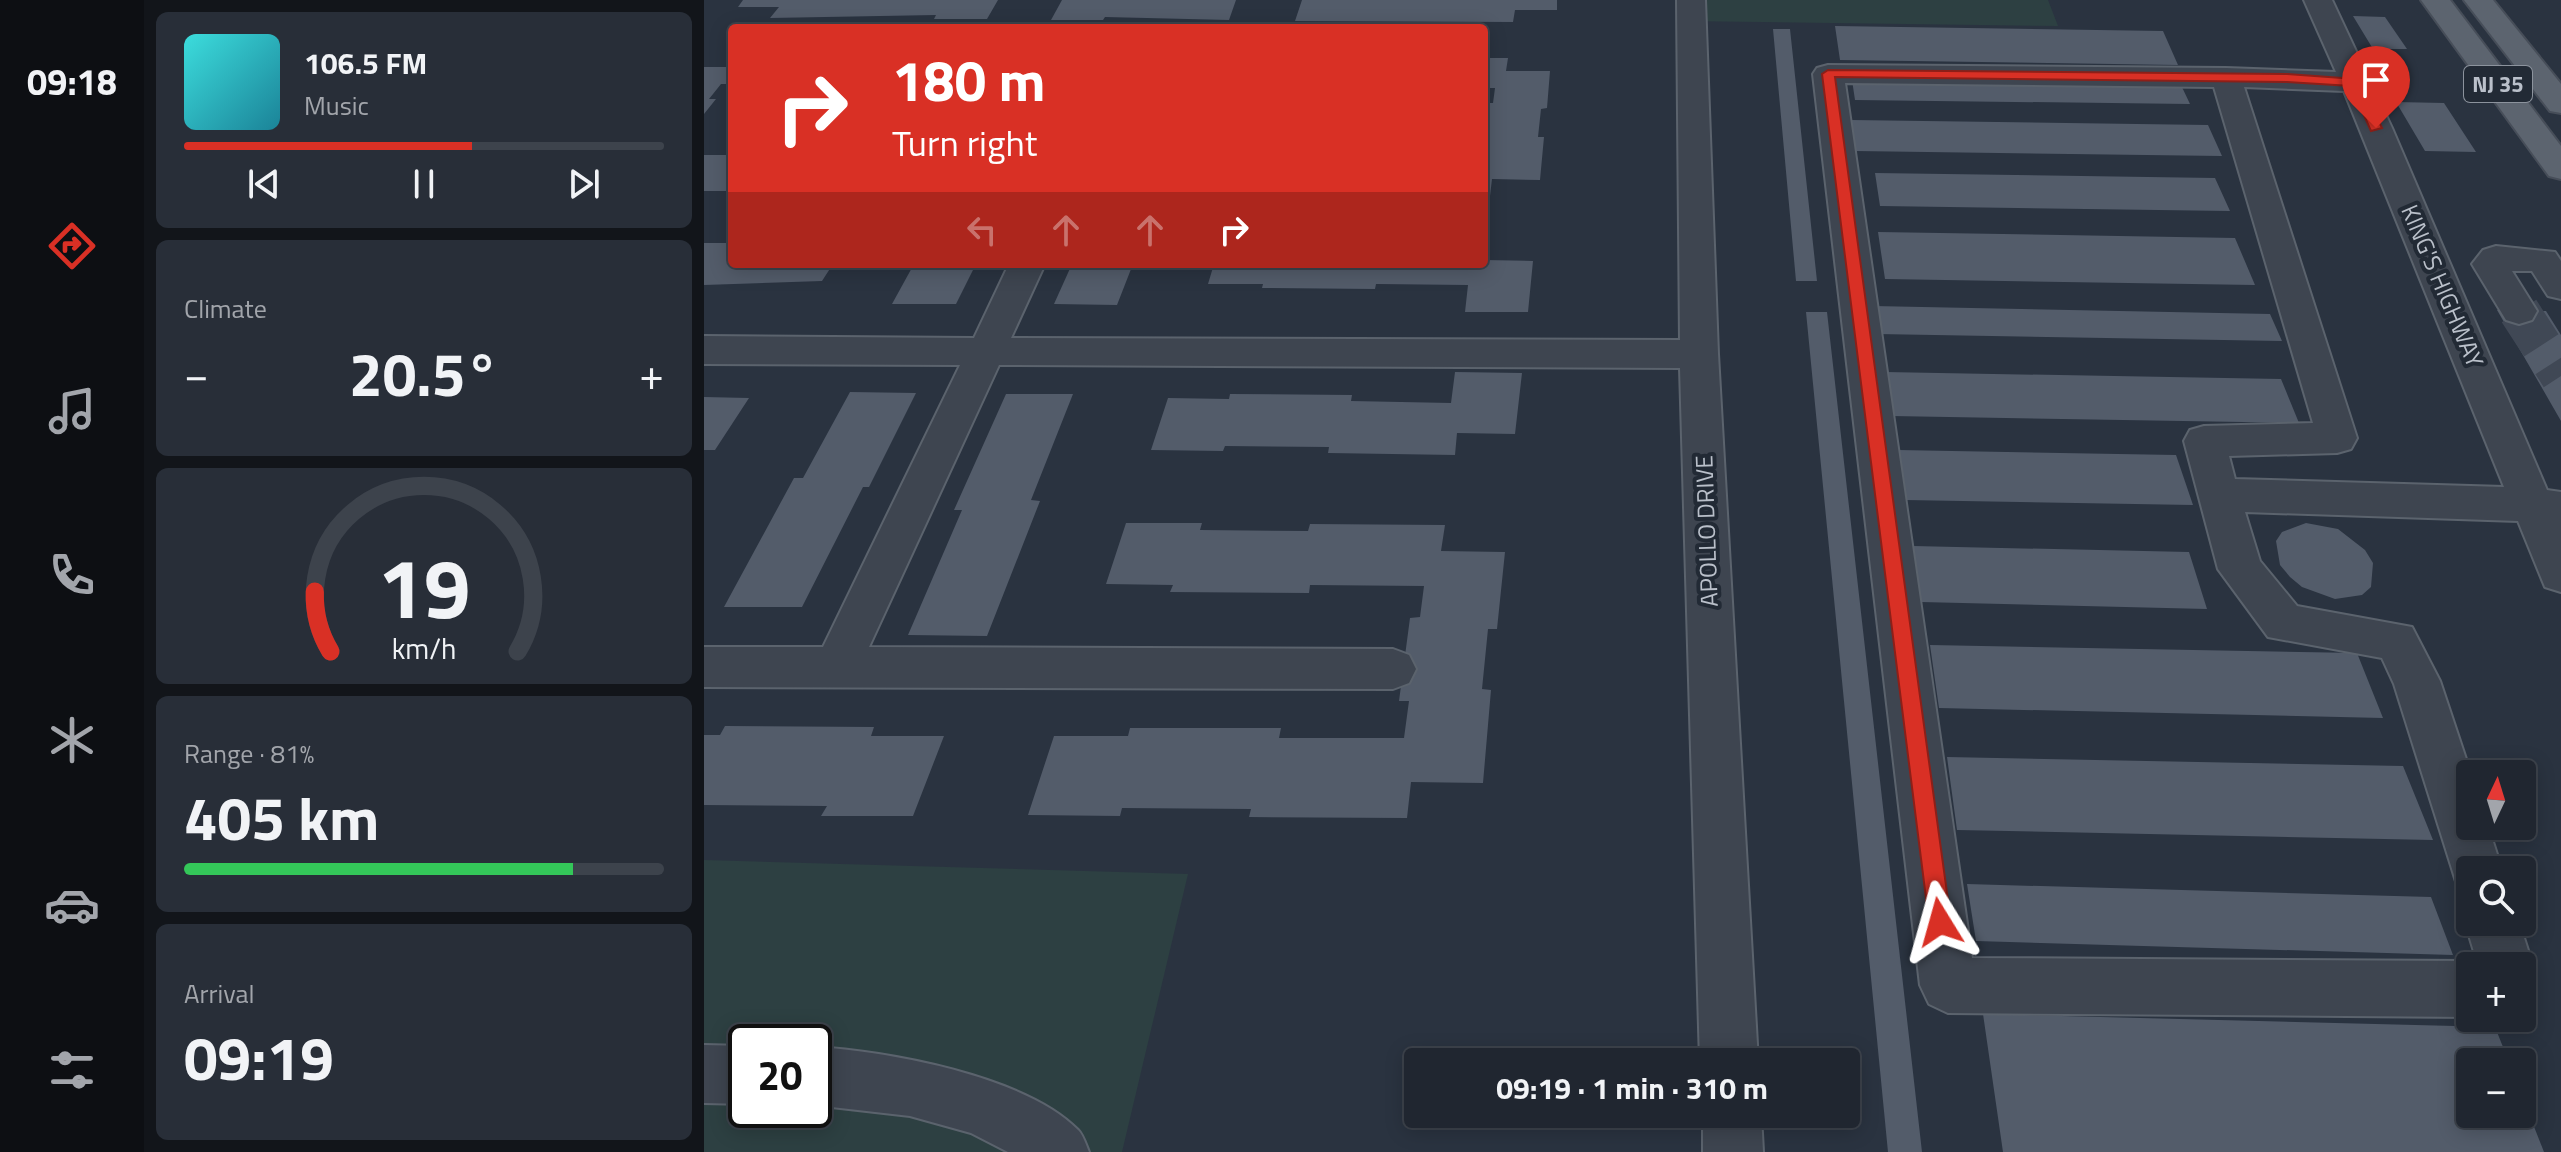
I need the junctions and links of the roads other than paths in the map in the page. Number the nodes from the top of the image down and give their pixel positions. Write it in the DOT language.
graph roads {
  1 [pos="1691,0"];
  2 [pos="2318,0"];
  3 [pos="2435,0"];
  4 [pos="2478,0"];
  5 [pos="2226,77"];
  6 [pos="2356,83"];
  7 [pos="2561,104"];
  8 [pos="2561,169"];
  9 [pos="2427,252"];
  10 [pos="2490,264"];
  11 [pos="1025,268"];
  12 [pos="2555,269"];
  13 [pos="2519,311"];
  14 [pos="704,350"];
  15 [pos="985,350"];
  16 [pos="1699,354"];
  17 [pos="2219,495"];
  18 [pos="2547,506"];
  19 [pos="2561,574"];
  20 [pos="704,667"];
  21 [pos="836,669"];
  22 [pos="1393,669"];
  23 [pos="2472,856"];
  24 [pos="2456,989"];
  25 [pos="1728,1048"];
  26 [pos="704,1074"];
  27 [pos="728,1075"];
  28 [pos="832,1078"];
  29 [pos="1732,1128"];
  30 [pos="1059,1152"];
  31 [pos="1733,1152"];
  1 -- 16 [label="street, APOLLO DRIVE"];
  2 -- 6 [label="street, KING'S HIGHWAY"];
  3 -- 8 [label="main road, NJ 35"];
  4 -- 7 [label="main road, NJ 35"];
  5 -- 6 [label="street"];
  5 -- 17 [label="street"];
  5 -- 24 [label="street"];
  6 -- 9 [label="street, KING'S HIGHWAY"];
  9 -- 10 [label="street"];
  9 -- 18 [label="street, KING'S HIGHWAY"];
  10 -- 12 [label="street"];
  10 -- 13 [label="street"];
  11 -- 15 [label="street"];
  14 -- 15 [label="street"];
  15 -- 16 [label="street"];
  15 -- 21 [label="street"];
  16 -- 25 [label="street, APOLLO DRIVE"];
  17 -- 18 [label="street"];
  17 -- 23 [label="street"];
  18 -- 19 [label="street, KING'S HIGHWAY"];
  20 -- 21 [label="street"];
  21 -- 22 [label="street"];
  26 -- 27 [label="street"];
  28 -- 30 [label="street"];
  29 -- 31 [label="street"];
}
